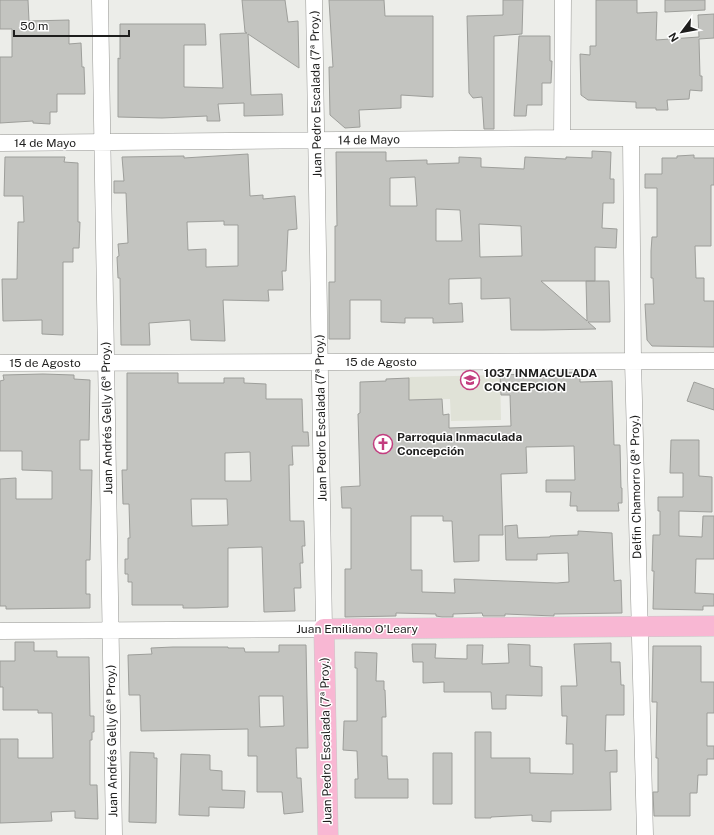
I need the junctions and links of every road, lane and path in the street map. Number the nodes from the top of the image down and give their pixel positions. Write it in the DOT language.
graph roads {
  1 [pos="100,0"];
  2 [pos="314,0"];
  3 [pos="563,0"];
  4 [pos="562,138"];
  5 [pos="632,138"];
  6 [pos="714,138"];
  7 [pos="316,141"];
  8 [pos="103,142"];
  9 [pos="0,143"];
  10 [pos="633,361"];
  11 [pos="714,361"];
  12 [pos="320,362"];
  13 [pos="0,363"];
  14 [pos="106,363"];
  15 [pos="714,626"];
  16 [pos="639,627"];
  17 [pos="324,629"];
  18 [pos="110,630"];
  19 [pos="0,631"];
  20 [pos="114,835"];
  21 [pos="328,835"];
  22 [pos="645,835"];
  1 -- 8 [label="street, Juan Andrés Gelly (6ª Proy.)"];
  2 -- 7 [label="street, Juan Pedro Escalada (7ª Proy.)"];
  3 -- 4 [label="street"];
  4 -- 5 [label="street, 14 de Mayo"];
  4 -- 7 [label="street, 14 de Mayo"];
  5 -- 6 [label="street, 14 de Mayo"];
  5 -- 10 [label="street, Delfin Chamorro (8ª Proy.)"];
  7 -- 8 [label="street, 14 de Mayo"];
  7 -- 12 [label="street, Juan Pedro Escalada (7ª Proy.)"];
  8 -- 9 [label="street, 14 de Mayo"];
  8 -- 14 [label="street, Juan Andrés Gelly (6ª Proy.)"];
  10 -- 11 [label="street, 15 de Agosto"];
  10 -- 12 [label="street, 15 de Agosto"];
  10 -- 16 [label="street, Delfin Chamorro (8ª Proy.)"];
  12 -- 14 [label="street, 15 de Agosto"];
  12 -- 17 [label="street, Juan Pedro Escalada (7ª Proy.)"];
  13 -- 14 [label="street, 15 de Agosto"];
  14 -- 18 [label="street, Juan Andrés Gelly (6ª Proy.)"];
  15 -- 16 [label="main road, Juan Emiliano O'Leary"];
  16 -- 17 [label="main road, Juan Emiliano O'Leary"];
  16 -- 22 [label="street, Delfin Chamorro (8ª Proy.)"];
  17 -- 18 [label="street, Juan Emiliano O'Leary"];
  17 -- 21 [label="main road, Juan Pedro Escalada (7ª Proy.)"];
  18 -- 19 [label="street, Juan Emiliano O'Leary"];
  18 -- 20 [label="street, Juan Andrés Gelly (6ª Proy.)"];
}
